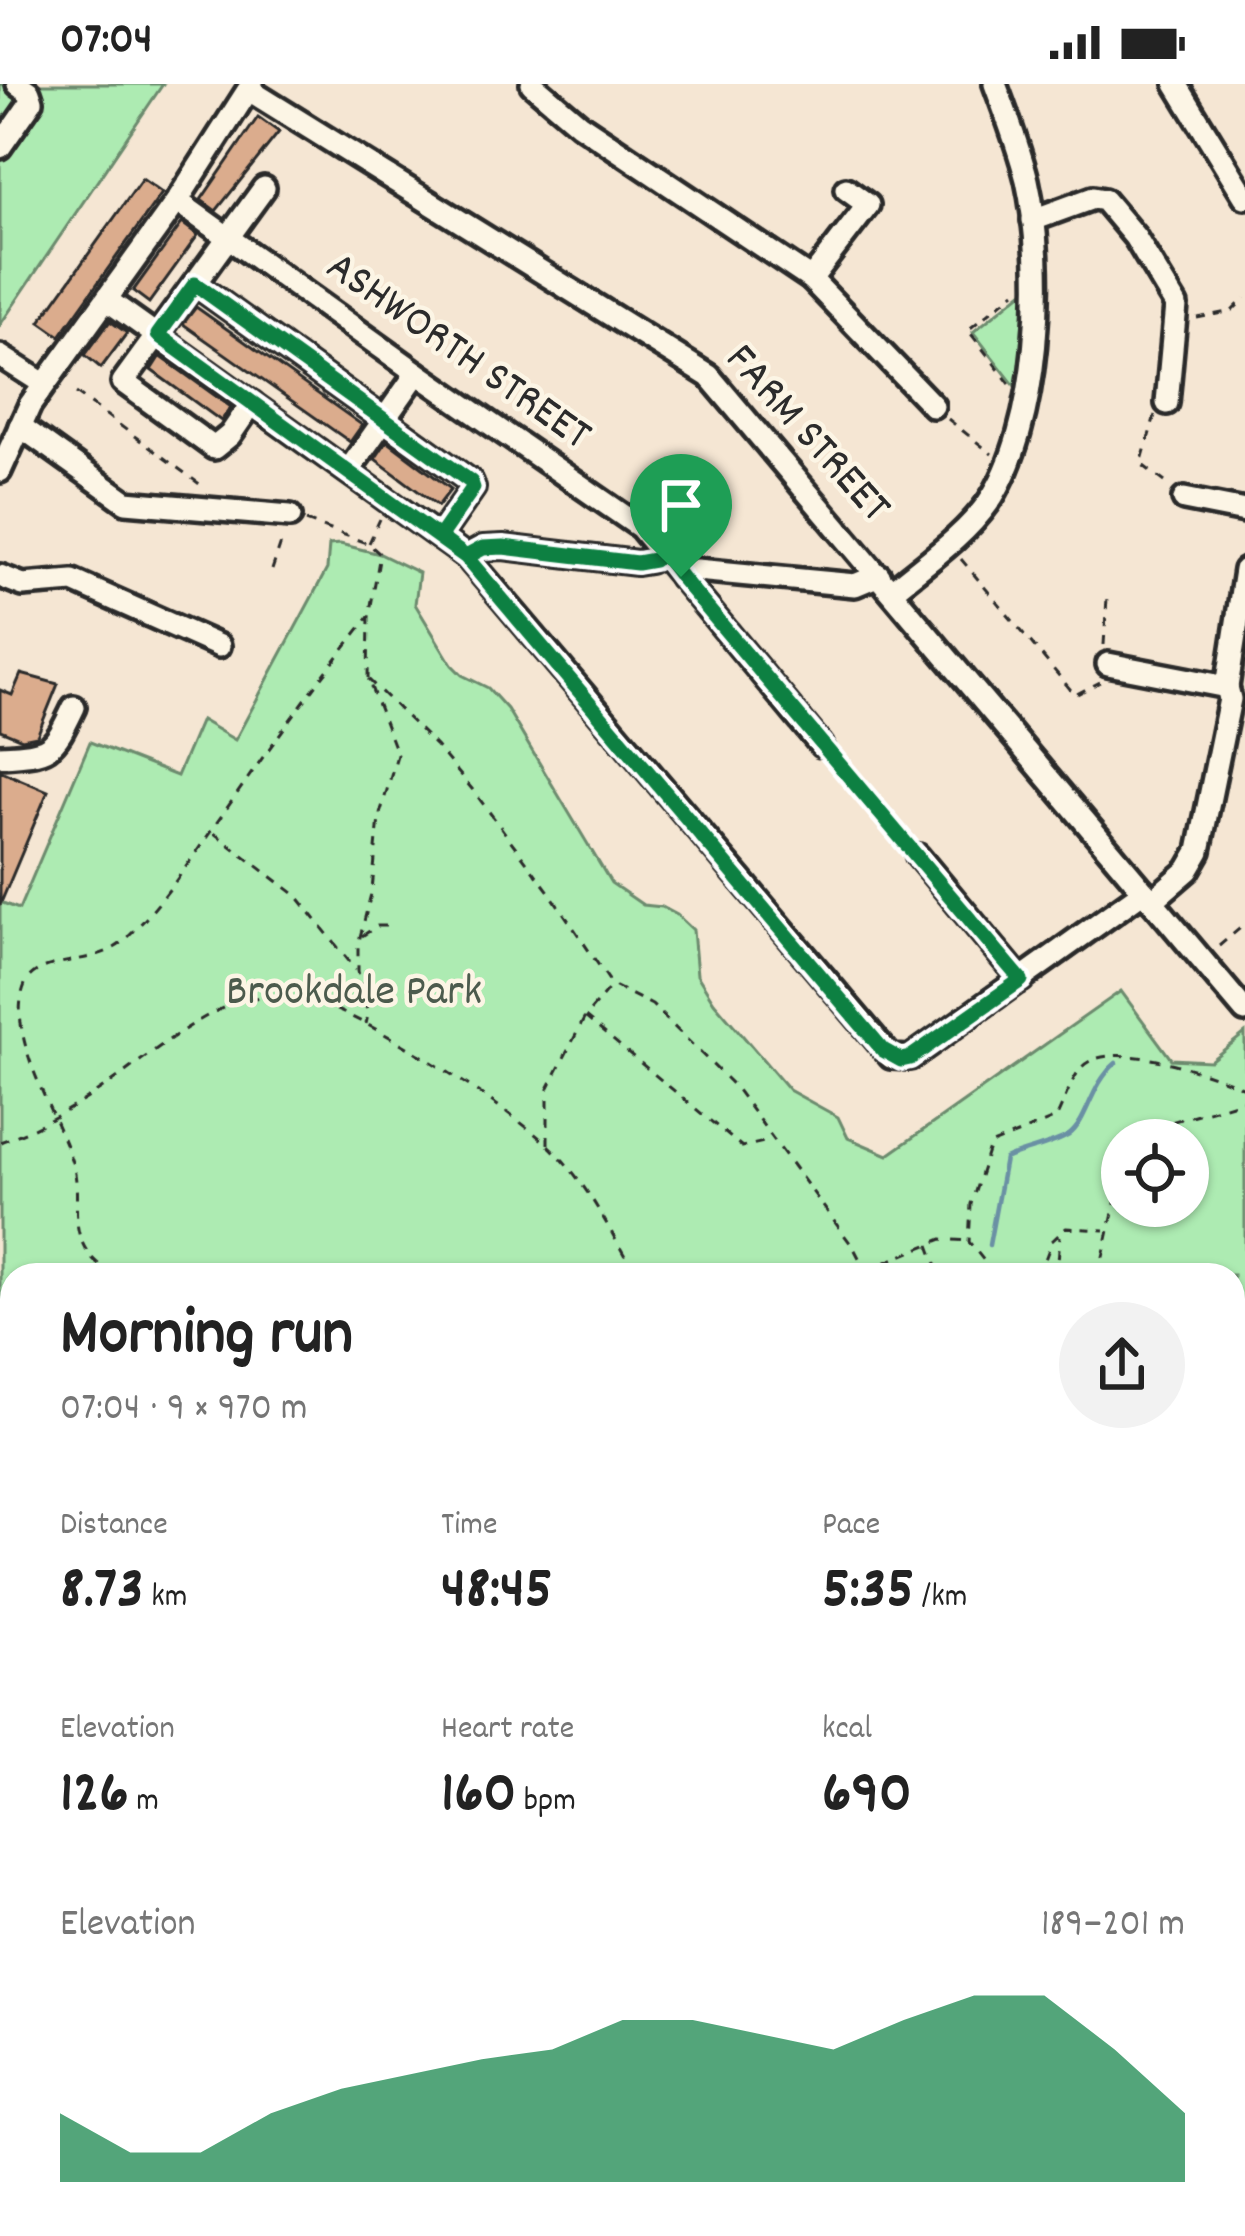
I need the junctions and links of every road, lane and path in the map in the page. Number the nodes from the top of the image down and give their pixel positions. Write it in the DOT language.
graph roads {
  1 [pos="18,84"];
  2 [pos="995,84"];
  3 [pos="1176,84"];
  4 [pos="539,86"];
  5 [pos="250,87"];
  6 [pos="0,147"];
  7 [pos="264,188"];
  8 [pos="846,189"];
  9 [pos="1245,197"];
  10 [pos="177,201"];
  11 [pos="1033,220"];
  12 [pos="227,240"];
  13 [pos="1035,275"];
  14 [pos="811,279"];
  15 [pos="195,284"];
  16 [pos="1245,298"];
  17 [pos="107,300"];
  18 [pos="1177,317"];
  19 [pos="158,335"];
  20 [pos="0,356"];
  21 [pos="417,374"];
  22 [pos="44,383"];
  23 [pos="76,393"];
  24 [pos="252,403"];
  25 [pos="1167,403"];
  26 [pos="933,406"];
  27 [pos="1026,406"];
  28 [pos="384,420"];
  29 [pos="20,426"];
  30 [pos="3,458"];
  31 [pos="1007,466"];
  32 [pos="348,471"];
  33 [pos="1184,499"];
  34 [pos="389,500"];
  35 [pos="1245,511"];
  36 [pos="238,512"];
  37 [pos="290,516"];
  38 [pos="439,537"];
  39 [pos="369,544"];
  40 [pos="949,544"];
  41 [pos="663,553"];
  42 [pos="466,557"];
  43 [pos="272,570"];
  44 [pos="1245,570"];
  45 [pos="0,576"];
  46 [pos="681,577"];
  47 [pos="886,582"];
  48 [pos="1107,598"];
  49 [pos="369,617"];
  50 [pos="219,646"];
  51 [pos="1108,664"];
  52 [pos="368,680"];
  53 [pos="1227,687"];
  54 [pos="74,707"];
  55 [pos="821,745"];
  56 [pos="0,756"];
  57 [pos="211,830"];
  58 [pos="918,856"];
  59 [pos="1148,896"];
  60 [pos="1245,924"];
  61 [pos="388,926"];
  62 [pos="360,937"];
  63 [pos="1202,961"];
  64 [pos="358,971"];
  65 [pos="1021,980"];
  66 [pos="612,985"];
  67 [pos="1245,1011"];
  68 [pos="585,1017"];
  69 [pos="366,1024"];
  70 [pos="1245,1088"];
  71 [pos="1245,1100"];
  72 [pos="52,1117"];
  73 [pos="1181,1119"];
  74 [pos="771,1140"];
  75 [pos="0,1142"];
  76 [pos="548,1145"];
  77 [pos="1109,1227"];
  78 [pos="1108,1230"];
  79 [pos="1060,1234"];
  80 [pos="969,1242"];
  81 [pos="928,1245"];
  82 [pos="97,1263"];
  83 [pos="629,1263"];
  84 [pos="862,1263"];
  85 [pos="889,1263"];
  86 [pos="935,1263"];
  87 [pos="986,1263"];
  88 [pos="1044,1263"];
  89 [pos="1058,1263"];
  90 [pos="1101,1263"];
  1 -- 6 [label="street"];
  2 -- 11 [label="street"];
  3 -- 9 [label="street"];
  4 -- 14 [label="street"];
  5 -- 10 [label="street"];
  5 -- 47 [label="street, FARM STREET"];
  7 -- 12 [label="street"];
  8 -- 14 [label="street"];
  10 -- 12 [label="street, ASHWORTH STREET"];
  10 -- 17 [label="street"];
  11 -- 13 [label="street"];
  11 -- 18 [label="street"];
  12 -- 15 [label="street"];
  12 -- 21 [label="street, ASHWORTH STREET"];
  13 -- 27 [label="street"];
  13 -- 27 [label="path"];
  14 -- 26 [label="street"];
  15 -- 19 [label="street"];
  15 -- 28 [label="street"];
  16 -- 18 [label="path"];
  17 -- 19 [label="street"];
  17 -- 22 [label="street"];
  18 -- 25 [label="street"];
  19 -- 24 [label="street"];
  19 -- 24 [label="street"];
  20 -- 22 [label="street"];
  21 -- 28 [label="street"];
  21 -- 41 [label="street, ASHWORTH STREET"];
  22 -- 29 [label="street"];
  23 -- 36 [label="path"];
  24 -- 32 [label="street"];
  25 -- 33 [label="path"];
  26 -- 31 [label="path"];
  27 -- 31 [label="street"];
  28 -- 32 [label="street"];
  28 -- 38 [label="street"];
  29 -- 30 [label="street"];
  29 -- 36 [label="street"];
  31 -- 40 [label="street"];
  32 -- 34 [label="street"];
  33 -- 35 [label="street"];
  34 -- 38 [label="street"];
  34 -- 39 [label="path"];
  36 -- 37 [label="street"];
  37 -- 39 [label="path"];
  37 -- 43 [label="path"];
  38 -- 42 [label="street"];
  39 -- 49 [label="path"];
  40 -- 47 [label="street"];
  40 -- 51 [label="path"];
  41 -- 42 [label="street"];
  41 -- 46 [label="street, ASHWORTH STREET"];
  42 -- 65 [label="street"];
  44 -- 53 [label="street"];
  45 -- 50 [label="street"];
  46 -- 47 [label="street"];
  46 -- 55 [label="street, ASHWORTH STREET"];
  47 -- 59 [label="street, FARM STREET"];
  48 -- 51 [label="path"];
  49 -- 52 [label="path"];
  49 -- 57 [label="path"];
  51 -- 53 [label="street"];
  52 -- 62 [label="path"];
  52 -- 66 [label="path"];
  53 -- 59 [label="street"];
  54 -- 56 [label="street"];
  55 -- 58 [label="path"];
  57 -- 64 [label="path"];
  57 -- 72 [label="path"];
  58 -- 65 [label="street"];
  59 -- 63 [label="street, FARM STREET"];
  59 -- 65 [label="street"];
  60 -- 63 [label="path"];
  61 -- 62 [label="path"];
  62 -- 64 [label="path"];
  63 -- 67 [label="street, FARM STREET"];
  64 -- 69 [label="path"];
  66 -- 68 [label="path"];
  66 -- 74 [label="path"];
  68 -- 74 [label="path"];
  68 -- 76 [label="path"];
  69 -- 72 [label="path"];
  69 -- 76 [label="path"];
  70 -- 80 [label="path"];
  71 -- 73 [label="path"];
  72 -- 75 [label="path"];
  72 -- 82 [label="path"];
  74 -- 84 [label="path"];
  76 -- 83 [label="path"];
  77 -- 78 [label="path"];
  78 -- 79 [label="path"];
  78 -- 90 [label="path"];
  79 -- 88 [label="path"];
  79 -- 89 [label="path"];
  80 -- 81 [label="path"];
  80 -- 87 [label="path"];
  81 -- 85 [label="path"];
  81 -- 86 [label="path"];
}
